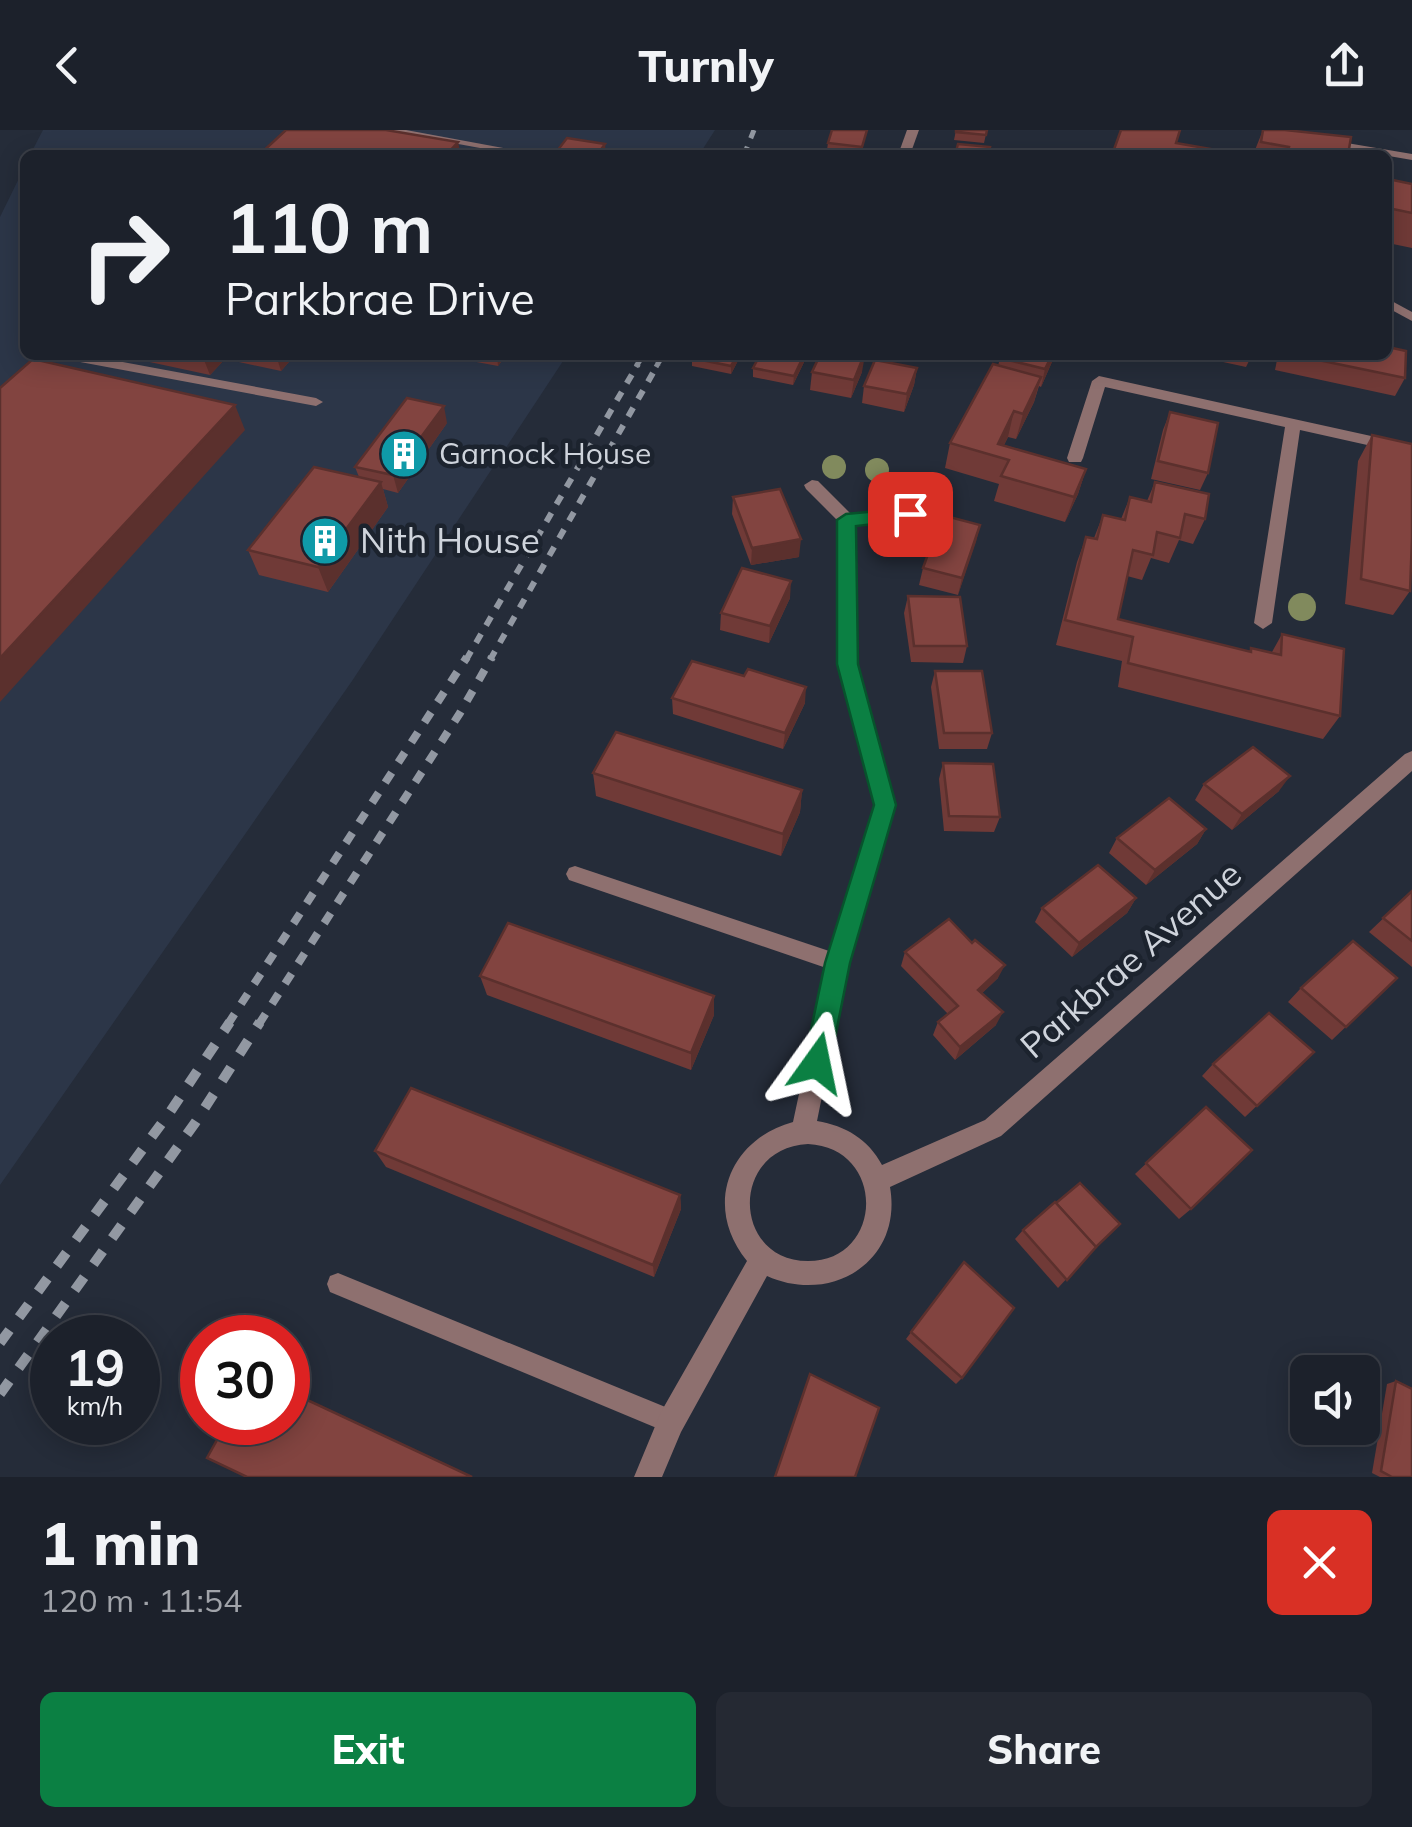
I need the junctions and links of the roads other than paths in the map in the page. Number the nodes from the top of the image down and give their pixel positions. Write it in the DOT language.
graph roads {
  1 [pos="386,130"];
  2 [pos="1307,140"];
  3 [pos="507,150"];
  4 [pos="1369,150"];
  5 [pos="91,360"];
  6 [pos="316,402"];
  7 [pos="1294,426"];
  8 [pos="1412,450"];
  9 [pos="1074,458"];
  10 [pos="812,485"];
  11 [pos="910,514"];
  12 [pos="846,520"];
  13 [pos="1263,622"];
  14 [pos="1412,759"];
  15 [pos="575,874"];
  16 [pos="838,963"];
  17 [pos="803,1130"];
  18 [pos="875,1181"];
  19 [pos="763,1257"];
  20 [pos="338,1284"];
  21 [pos="671,1422"];
  22 [pos="648,1477"];
  1 -- 3 [label="lane"];
  2 -- 4 [label="lane"];
  5 -- 6 [label="lane"];
  7 -- 8 [label="street"];
  7 -- 9 [label="street"];
  7 -- 13 [label="street"];
  10 -- 12 [label="street"];
  11 -- 12 [label="street"];
  12 -- 16 [label="street"];
  14 -- 18 [label="street, Parkbrae Avenue"];
  15 -- 16 [label="lane"];
  16 -- 17 [label="street"];
  17 -- 18 [label="street"];
  17 -- 19 [label="street"];
  18 -- 19 [label="street"];
  19 -- 21 [label="street"];
  20 -- 21 [label="lane"];
  21 -- 22 [label="street"];
}
